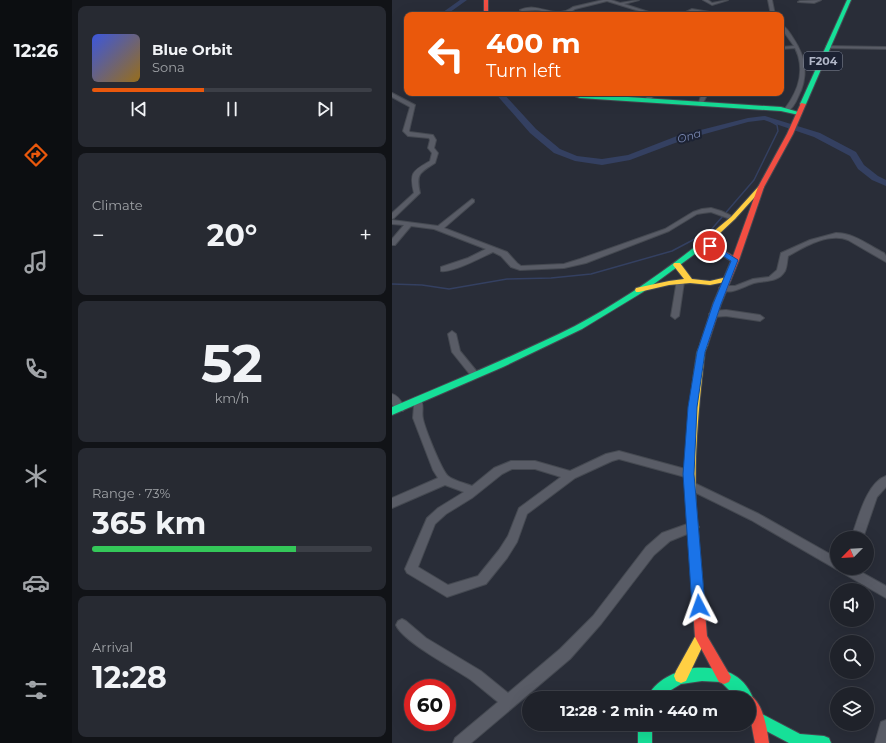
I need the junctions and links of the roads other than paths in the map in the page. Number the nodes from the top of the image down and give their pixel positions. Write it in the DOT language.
graph roads {
  1 [pos="486,0"];
  2 [pos="608,0"];
  3 [pos="637,0"];
  4 [pos="705,0"];
  5 [pos="726,0"];
  6 [pos="770,0"];
  7 [pos="819,0"];
  8 [pos="849,0"];
  9 [pos="800,2"];
  10 [pos="618,4"];
  11 [pos="522,10"];
  12 [pos="486,12"];
  13 [pos="548,12"];
  14 [pos="566,12"];
  15 [pos="644,12"];
  16 [pos="688,12"];
  17 [pos="704,12"];
  18 [pos="772,12"];
  19 [pos="784,28"];
  20 [pos="796,47"];
  21 [pos="828,47"];
  22 [pos="784,48"];
  23 [pos="886,48"];
  24 [pos="392,95"];
  25 [pos="580,96"];
  26 [pos="704,96"];
  27 [pos="650,97"];
  28 [pos="700,104"];
  29 [pos="787,110"];
  30 [pos="797,117"];
  31 [pos="761,187"];
  32 [pos="472,200"];
  33 [pos="730,216"];
  34 [pos="392,217"];
  35 [pos="392,222"];
  36 [pos="409,224"];
  37 [pos="440,228"];
  38 [pos="392,243"];
  39 [pos="706,243"];
  40 [pos="493,249"];
  41 [pos="735,260"];
  42 [pos="886,260"];
  43 [pos="677,265"];
  44 [pos="444,269"];
  45 [pos="689,282"];
  46 [pos="725,283"];
  47 [pos="639,290"];
  48 [pos="713,297"];
  49 [pos="713,314"];
  50 [pos="675,316"];
  51 [pos="760,318"];
  52 [pos="452,334"];
  53 [pos="474,375"];
  54 [pos="392,396"];
  55 [pos="417,400"];
  56 [pos="396,409"];
  57 [pos="689,474"];
  58 [pos="571,475"];
  59 [pos="445,480"];
  60 [pos="886,480"];
  61 [pos="690,485"];
  62 [pos="473,491"];
  63 [pos="392,502"];
  64 [pos="693,527"];
  65 [pos="859,531"];
  66 [pos="830,560"];
  67 [pos="856,575"];
  68 [pos="886,592"];
  69 [pos="402,625"];
  70 [pos="701,637"];
  71 [pos="681,676"];
  72 [pos="724,677"];
  73 [pos="660,691"];
  74 [pos="740,691"];
  75 [pos="509,702"];
  76 [pos="756,715"];
  77 [pos="758,719"];
  78 [pos="886,727"];
  79 [pos="645,731"];
  80 [pos="644,741"];
  81 [pos="796,742"];
  82 [pos="460,743"];
  83 [pos="762,743"];
  84 [pos="824,743"];
  85 [pos="882,743"];
  1 -- 12 [label="main road"];
  2 -- 10 [label="street"];
  2 -- 14 [label="street"];
  3 -- 10 [label="street"];
  4 -- 5 [label="street"];
  6 -- 18 [label="street"];
  7 -- 9 [label="street"];
  8 -- 21 [label="main road, F204"];
  10 -- 15 [label="street"];
  11 -- 13 [label="street"];
  16 -- 17 [label="street"];
  19 -- 20 [label="street"];
  20 -- 22 [label="street"];
  20 -- 29 [label="street"];
  21 -- 23 [label="street"];
  21 -- 30 [label="main road, F204"];
  24 -- 34 [label="street"];
  25 -- 27 [label="main road"];
  26 -- 28 [label="street"];
  27 -- 28 [label="main road"];
  28 -- 29 [label="main road"];
  29 -- 30 [label="main road"];
  30 -- 31 [label="main road, F204"];
  31 -- 33 [label="main road"];
  31 -- 41 [label="main road, F204"];
  32 -- 37 [label="street"];
  33 -- 39 [label="main road"];
  33 -- 40 [label="street"];
  35 -- 36 [label="street"];
  36 -- 37 [label="street"];
  36 -- 38 [label="street"];
  37 -- 40 [label="street"];
  39 -- 41 [label="main road"];
  39 -- 43 [label="main road"];
  40 -- 44 [label="street"];
  41 -- 46 [label="main road, F204"];
  42 -- 46 [label="street"];
  43 -- 45 [label="main road"];
  43 -- 47 [label="main road"];
  45 -- 46 [label="main road"];
  45 -- 47 [label="main road"];
  45 -- 48 [label="main road"];
  45 -- 50 [label="street"];
  46 -- 48 [label="main road, F204"];
  47 -- 53 [label="main road"];
  48 -- 49 [label="main road, F204"];
  49 -- 51 [label="street"];
  49 -- 57 [label="main road, F204"];
  52 -- 53 [label="street"];
  53 -- 55 [label="main road"];
  54 -- 56 [label="street"];
  55 -- 56 [label="main road"];
  55 -- 59 [label="street"];
  57 -- 58 [label="street"];
  57 -- 61 [label="main road, F204"];
  58 -- 62 [label="street"];
  58 -- 62 [label="street"];
  59 -- 62 [label="street"];
  59 -- 63 [label="street"];
  60 -- 65 [label="street"];
  61 -- 64 [label="main road, F204"];
  61 -- 66 [label="street"];
  64 -- 70 [label="main road, F204"];
  64 -- 75 [label="street"];
  67 -- 68 [label="street"];
  69 -- 75 [label="street"];
  70 -- 71 [label="main road"];
  70 -- 72 [label="main road, F204"];
  71 -- 72 [label="main road"];
  71 -- 73 [label="main road"];
  72 -- 74 [label="main road"];
  75 -- 82 [label="street"];
  76 -- 77 [label="main road"];
  77 -- 81 [label="main road"];
  77 -- 83 [label="main road"];
  78 -- 85 [label="street"];
  79 -- 80 [label="main road"];
  81 -- 84 [label="main road"];
}
